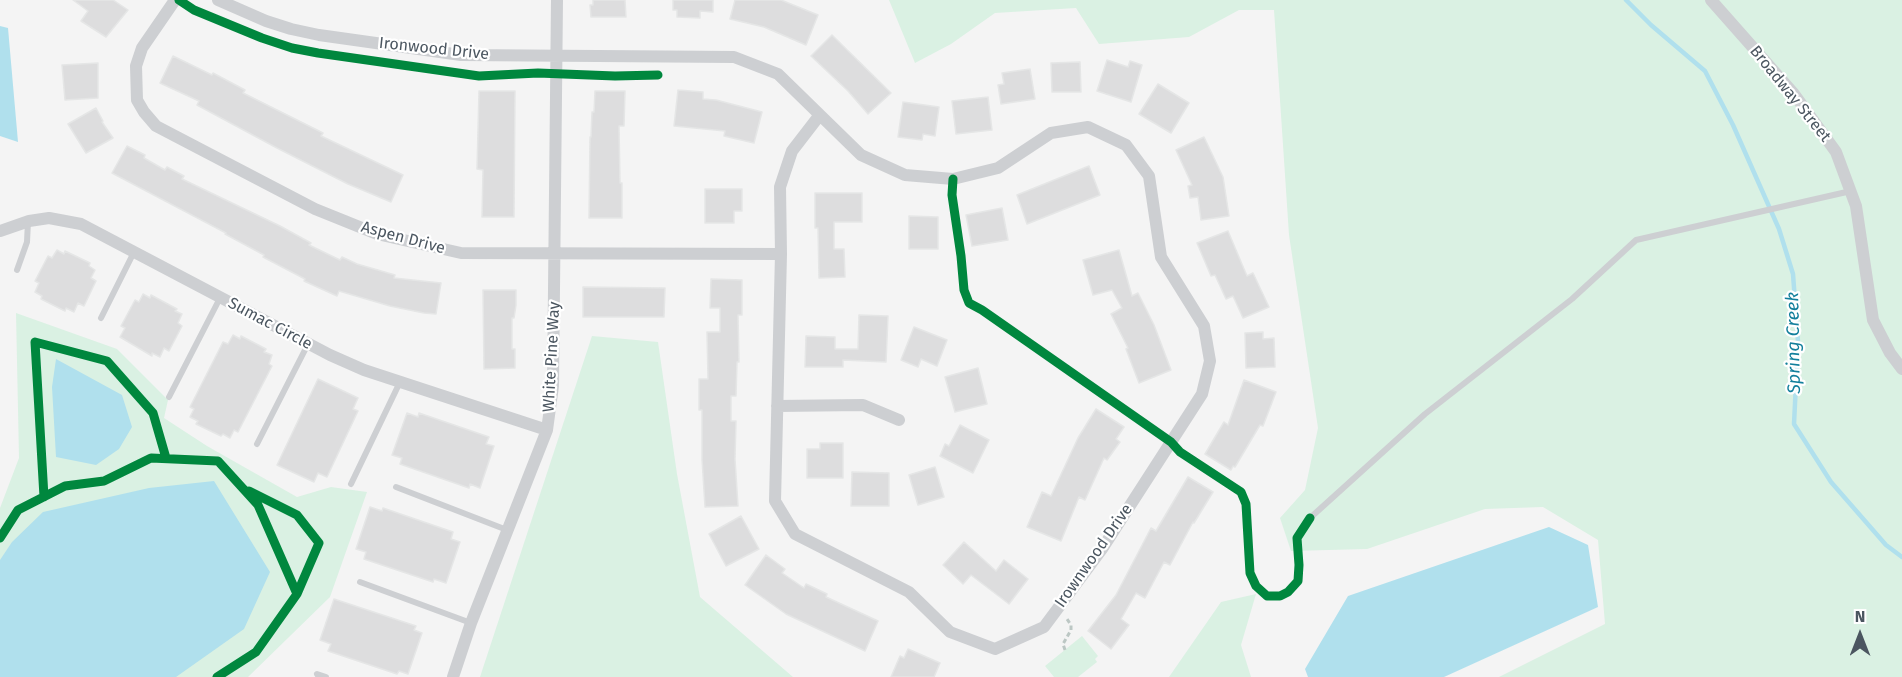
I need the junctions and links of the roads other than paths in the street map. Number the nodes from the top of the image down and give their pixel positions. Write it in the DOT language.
graph roads {
  1 [pos="175,0"];
  2 [pos="218,0"];
  3 [pos="557,0"];
  4 [pos="1711,0"];
  5 [pos="556,55"];
  6 [pos="656,55"];
  7 [pos="819,116"];
  8 [pos="1851,191"];
  9 [pos="28,220"];
  10 [pos="0,231"];
  11 [pos="134,252"];
  12 [pos="555,254"];
  13 [pos="781,254"];
  14 [pos="17,270"];
  15 [pos="220,298"];
  16 [pos="101,318"];
  17 [pos="308,344"];
  18 [pos="1902,369"];
  19 [pos="400,382"];
  20 [pos="170,396"];
  21 [pos="777,406"];
  22 [pos="899,420"];
  23 [pos="547,430"];
  24 [pos="257,444"];
  25 [pos="351,484"];
  26 [pos="396,487"];
  27 [pos="1310,518"];
  28 [pos="507,530"];
  29 [pos="360,582"];
  30 [pos="471,622"];
  31 [pos="319,677"];
  32 [pos="326,677"];
  33 [pos="453,677"];
  1 -- 12 [label="street, Aspen Drive"];
  2 -- 5 [label="street, Ironwood Drive"];
  3 -- 5 [label="street, White Pine Way"];
  4 -- 8 [label="street, Broadway Street"];
  5 -- 6 [label="street, Ironwood Drive"];
  5 -- 12 [label="street, White Pine Way"];
  6 -- 7 [label="street, Irownwood Drive"];
  7 -- 13 [label="street, Irownwood Drive"];
  7 -- 21 [label="street, Irownwood Drive"];
  8 -- 18 [label="street, Broadway Street"];
  8 -- 27 [label="lane"];
  9 -- 10 [label="street, Sumac Circle"];
  9 -- 11 [label="street, Sumac Circle"];
  9 -- 14 [label="lane"];
  11 -- 15 [label="street, Sumac Circle"];
  11 -- 16 [label="lane"];
  12 -- 13 [label="street, Aspen Drive"];
  12 -- 23 [label="street, White Pine Way"];
  13 -- 21 [label="street, Irownwood Drive"];
  15 -- 17 [label="street, Sumac Circle"];
  15 -- 20 [label="lane"];
  17 -- 19 [label="street, Sumac Circle"];
  17 -- 24 [label="lane"];
  19 -- 23 [label="street, Sumac Circle"];
  19 -- 25 [label="lane"];
  21 -- 22 [label="street"];
  23 -- 28 [label="street, White Pine Way"];
  26 -- 28 [label="lane"];
  28 -- 30 [label="street, White Pine Way"];
  29 -- 30 [label="lane"];
  30 -- 33 [label="street, White Pine Way"];
  31 -- 32 [label="lane"];
}
